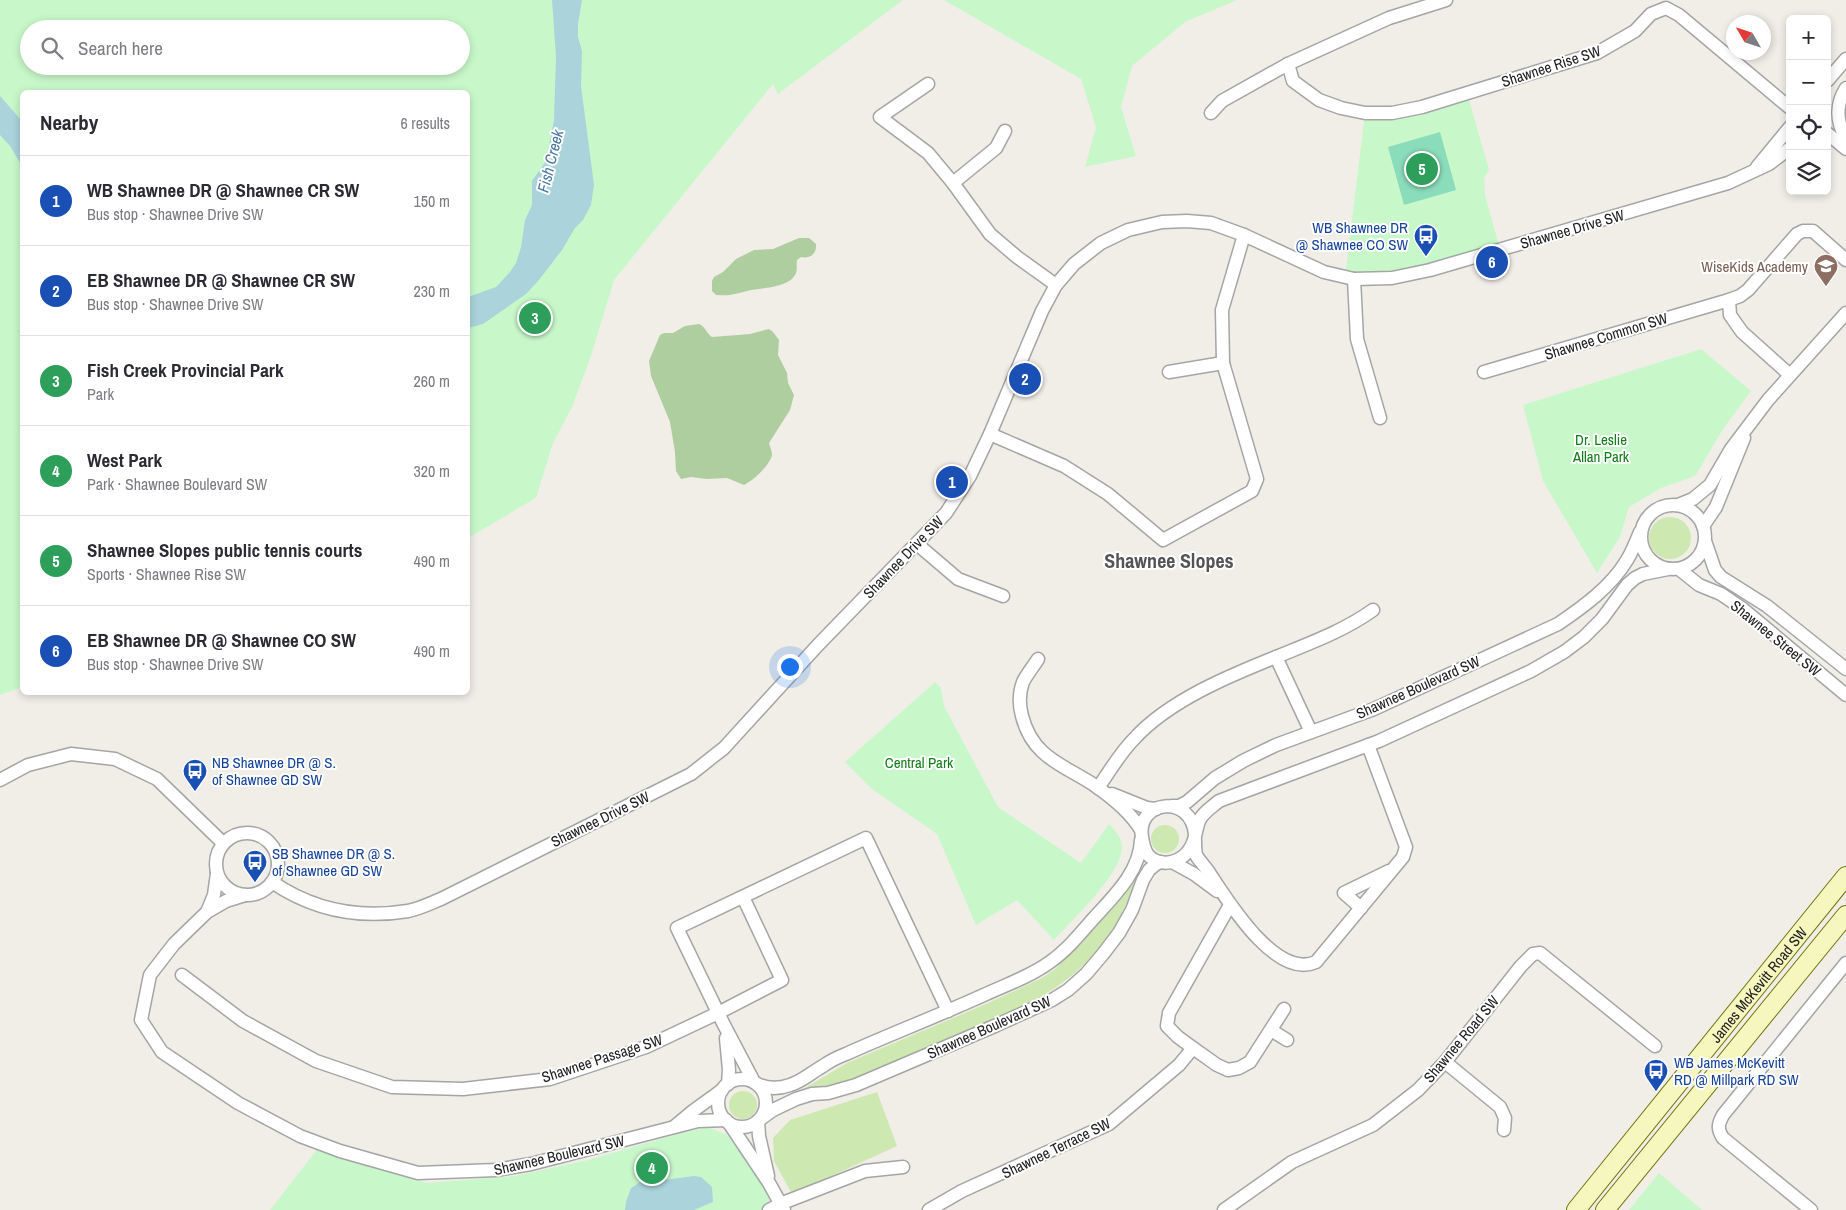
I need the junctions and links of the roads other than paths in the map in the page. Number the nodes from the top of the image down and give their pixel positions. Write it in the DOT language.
graph roads {
  1 [pos="1446,0"];
  2 [pos="1846,59"];
  3 [pos="1288,64"];
  4 [pos="1831,76"];
  5 [pos="928,84"];
  6 [pos="1846,84"];
  7 [pos="1846,88"];
  8 [pos="1786,105"];
  9 [pos="1829,105"];
  10 [pos="1211,113"];
  11 [pos="1005,131"];
  12 [pos="1786,132"];
  13 [pos="1831,137"];
  14 [pos="1846,139"];
  15 [pos="1846,149"];
  16 [pos="1787,150"];
  17 [pos="1754,171"];
  18 [pos="953,183"];
  19 [pos="1244,235"];
  20 [pos="1846,260"];
  21 [pos="1354,278"];
  22 [pos="1056,285"];
  23 [pos="1728,300"];
  24 [pos="1846,313"];
  25 [pos="1223,364"];
  26 [pos="1169,372"];
  27 [pos="1484,372"];
  28 [pos="1790,375"];
  29 [pos="1380,418"];
  30 [pos="1749,427"];
  31 [pos="990,434"];
  32 [pos="1678,505"];
  33 [pos="1703,526"];
  34 [pos="1640,532"];
  35 [pos="1705,541"];
  36 [pos="917,544"];
  37 [pos="1673,569"];
  38 [pos="1003,596"];
  39 [pos="1373,610"];
  40 [pos="1826,654"];
  41 [pos="1276,657"];
  42 [pos="1038,659"];
  43 [pos="1814,668"];
  44 [pos="1846,669"];
  45 [pos="1846,695"];
  46 [pos="1311,732"];
  47 [pos="1368,745"];
  48 [pos="0,780"];
  49 [pos="1098,788"];
  50 [pos="1169,806"];
  51 [pos="1156,809"];
  52 [pos="1141,832"];
  53 [pos="1195,836"];
  54 [pos="222,843"];
  55 [pos="1167,862"];
  56 [pos="1393,869"];
  57 [pos="217,873"];
  58 [pos="1846,876"];
  59 [pos="272,882"];
  60 [pos="245,895"];
  61 [pos="743,897"];
  62 [pos="1226,900"];
  63 [pos="1361,908"];
  64 [pos="207,912"];
  65 [pos="1846,915"];
  66 [pos="1846,963"];
  67 [pos="182,975"];
  68 [pos="1284,1009"];
  69 [pos="948,1011"];
  70 [pos="720,1018"];
  71 [pos="1271,1030"];
  72 [pos="1287,1040"];
  73 [pos="1655,1046"];
  74 [pos="1192,1048"];
  75 [pos="1445,1062"];
  76 [pos="756,1083"];
  77 [pos="725,1087"];
  78 [pos="759,1120"];
  79 [pos="727,1122"];
  80 [pos="674,1128"];
  81 [pos="1504,1130"];
  82 [pos="903,1167"];
  83 [pos="769,1183"];
  84 [pos="1239,1206"];
  85 [pos="777,1208"];
  86 [pos="929,1210"];
  87 [pos="1224,1210"];
  88 [pos="1576,1210"];
  89 [pos="1605,1210"];
  90 [pos="1810,1210"];
  1 -- 3 [label="street"];
  2 -- 4 [label="street"];
  3 -- 8 [label="street, Shawnee Rise SW"];
  3 -- 10 [label="street"];
  5 -- 18 [label="street"];
  6 -- 9 [label="street"];
  7 -- 14 [label="street"];
  11 -- 18 [label="street"];
  12 -- 17 [label="street"];
  13 -- 15 [label="street"];
  16 -- 17 [label="street, Shawnee Drive SW"];
  17 -- 21 [label="street, Shawnee Drive SW"];
  18 -- 22 [label="street"];
  19 -- 21 [label="street, Shawnee Drive SW"];
  19 -- 22 [label="street, Shawnee Drive SW"];
  19 -- 25 [label="street"];
  20 -- 23 [label="street, Shawnee Common SW"];
  21 -- 29 [label="street"];
  22 -- 31 [label="street, Shawnee Drive SW"];
  23 -- 27 [label="street, Shawnee Common SW"];
  23 -- 28 [label="street"];
  24 -- 28 [label="street"];
  25 -- 26 [label="street"];
  25 -- 31 [label="street"];
  28 -- 30 [label="street"];
  30 -- 32 [label="street"];
  30 -- 33 [label="street"];
  31 -- 36 [label="street, Shawnee Drive SW"];
  32 -- 33 [label="street"];
  32 -- 34 [label="street"];
  33 -- 35 [label="street"];
  34 -- 37 [label="street"];
  34 -- 46 [label="street, Shawnee Boulevard SW"];
  35 -- 37 [label="street"];
  35 -- 40 [label="street, Shawnee Street SW"];
  36 -- 38 [label="street"];
  36 -- 59 [label="street, Shawnee Drive SW"];
  37 -- 43 [label="street, Shawnee Street SW"];
  37 -- 47 [label="street"];
  39 -- 41 [label="street"];
  40 -- 43 [label="street"];
  40 -- 44 [label="street, Shawnee Street SW"];
  41 -- 46 [label="street"];
  41 -- 49 [label="street"];
  42 -- 49 [label="street"];
  43 -- 45 [label="street, Shawnee Street SW"];
  46 -- 50 [label="street, Shawnee Boulevard SW"];
  47 -- 53 [label="street"];
  47 -- 56 [label="street"];
  48 -- 54 [label="street"];
  49 -- 51 [label="street"];
  49 -- 52 [label="street"];
  50 -- 51 [label="street"];
  50 -- 53 [label="street"];
  51 -- 52 [label="street"];
  52 -- 55 [label="street"];
  52 -- 69 [label="street, Shawnee Boulevard SW"];
  53 -- 55 [label="street"];
  53 -- 62 [label="street"];
  54 -- 57 [label="street"];
  54 -- 59 [label="street"];
  55 -- 62 [label="street"];
  55 -- 78 [label="street, Shawnee Boulevard SW"];
  56 -- 63 [label="street"];
  56 -- 63 [label="street"];
  57 -- 60 [label="street"];
  57 -- 64 [label="street"];
  58 -- 88 [label="main road, James McKevitt Road SW"];
  59 -- 60 [label="street"];
  60 -- 64 [label="street"];
  61 -- 69 [label="street"];
  61 -- 70 [label="street, Shawnee Passage SW"];
  61 -- 70 [label="street"];
  62 -- 63 [label="street"];
  62 -- 74 [label="street"];
  64 -- 80 [label="street, Shawnee Boulevard SW"];
  65 -- 89 [label="main road, James McKevitt Road SW"];
  66 -- 90 [label="street"];
  67 -- 70 [label="street, Shawnee Passage SW"];
  68 -- 71 [label="street"];
  69 -- 76 [label="street, Shawnee Boulevard SW"];
  70 -- 76 [label="street"];
  70 -- 77 [label="street"];
  71 -- 72 [label="street"];
  71 -- 74 [label="street"];
  73 -- 75 [label="street, Shawnee Road SW"];
  74 -- 86 [label="street, Shawnee Terrace SW"];
  75 -- 81 [label="street"];
  75 -- 84 [label="street, Shawnee Road SW"];
  76 -- 77 [label="street"];
  76 -- 78 [label="street"];
  77 -- 79 [label="street"];
  77 -- 80 [label="street, Shawnee Boulevard SW"];
  78 -- 79 [label="street"];
  78 -- 83 [label="street"];
  79 -- 80 [label="street, Shawnee Boulevard SW"];
  79 -- 83 [label="street"];
  82 -- 85 [label="street"];
  83 -- 85 [label="street"];
  84 -- 87 [label="street, Shawnee Road SW"];
}
